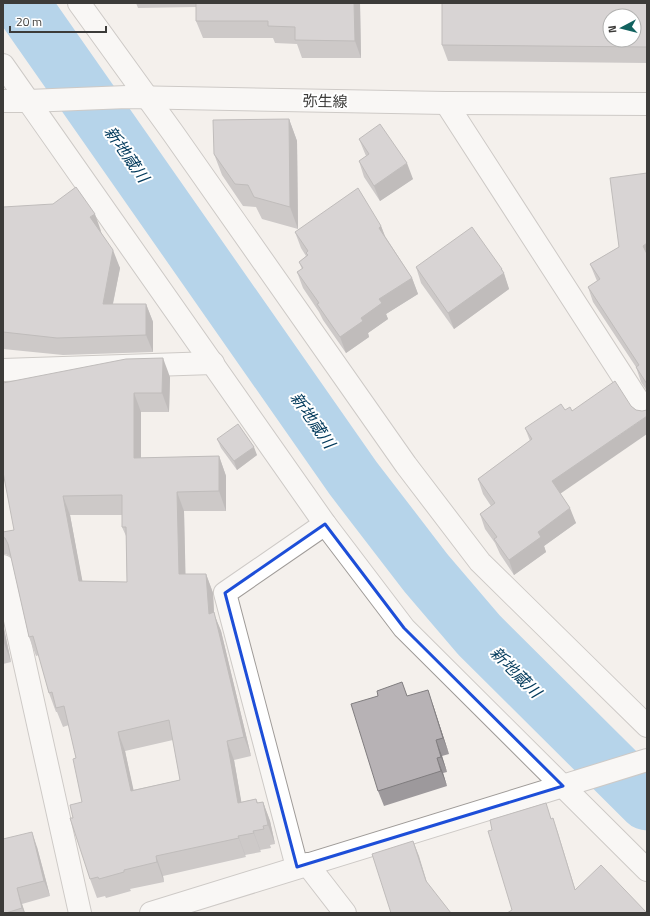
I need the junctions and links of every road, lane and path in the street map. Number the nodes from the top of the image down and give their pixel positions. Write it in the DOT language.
graph roads {
  1 [pos="79,3"];
  2 [pos="3,65"];
  3 [pos="148,98"];
  4 [pos="3,101"];
  5 [pos="36,101"];
  6 [pos="446,103"];
  7 [pos="647,104"];
  8 [pos="213,363"];
  9 [pos="3,370"];
  10 [pos="645,408"];
  11 [pos="325,524"];
  12 [pos="3,566"];
  13 [pos="647,726"];
  14 [pos="647,760"];
  15 [pos="573,783"];
  16 [pos="302,866"];
  17 [pos="647,870"];
  18 [pos="80,913"];
  19 [pos="151,913"];
  20 [pos="344,913"];
  1 -- 3 [label="street"];
  2 -- 5 [label="street"];
  3 -- 5 [label="street, 弥生線"];
  3 -- 6 [label="street, 弥生線"];
  3 -- 13 [label="street"];
  4 -- 5 [label="street, 弥生線"];
  5 -- 8 [label="street"];
  6 -- 7 [label="street, 弥生線"];
  6 -- 10 [label="street"];
  8 -- 9 [label="street"];
  8 -- 11 [label="street"];
  11 -- 15 [label="street"];
  11 -- 16 [label="street"];
  12 -- 18 [label="street"];
  14 -- 15 [label="street"];
  15 -- 16 [label="street"];
  15 -- 17 [label="street"];
  16 -- 19 [label="street"];
  16 -- 20 [label="street"];
}
